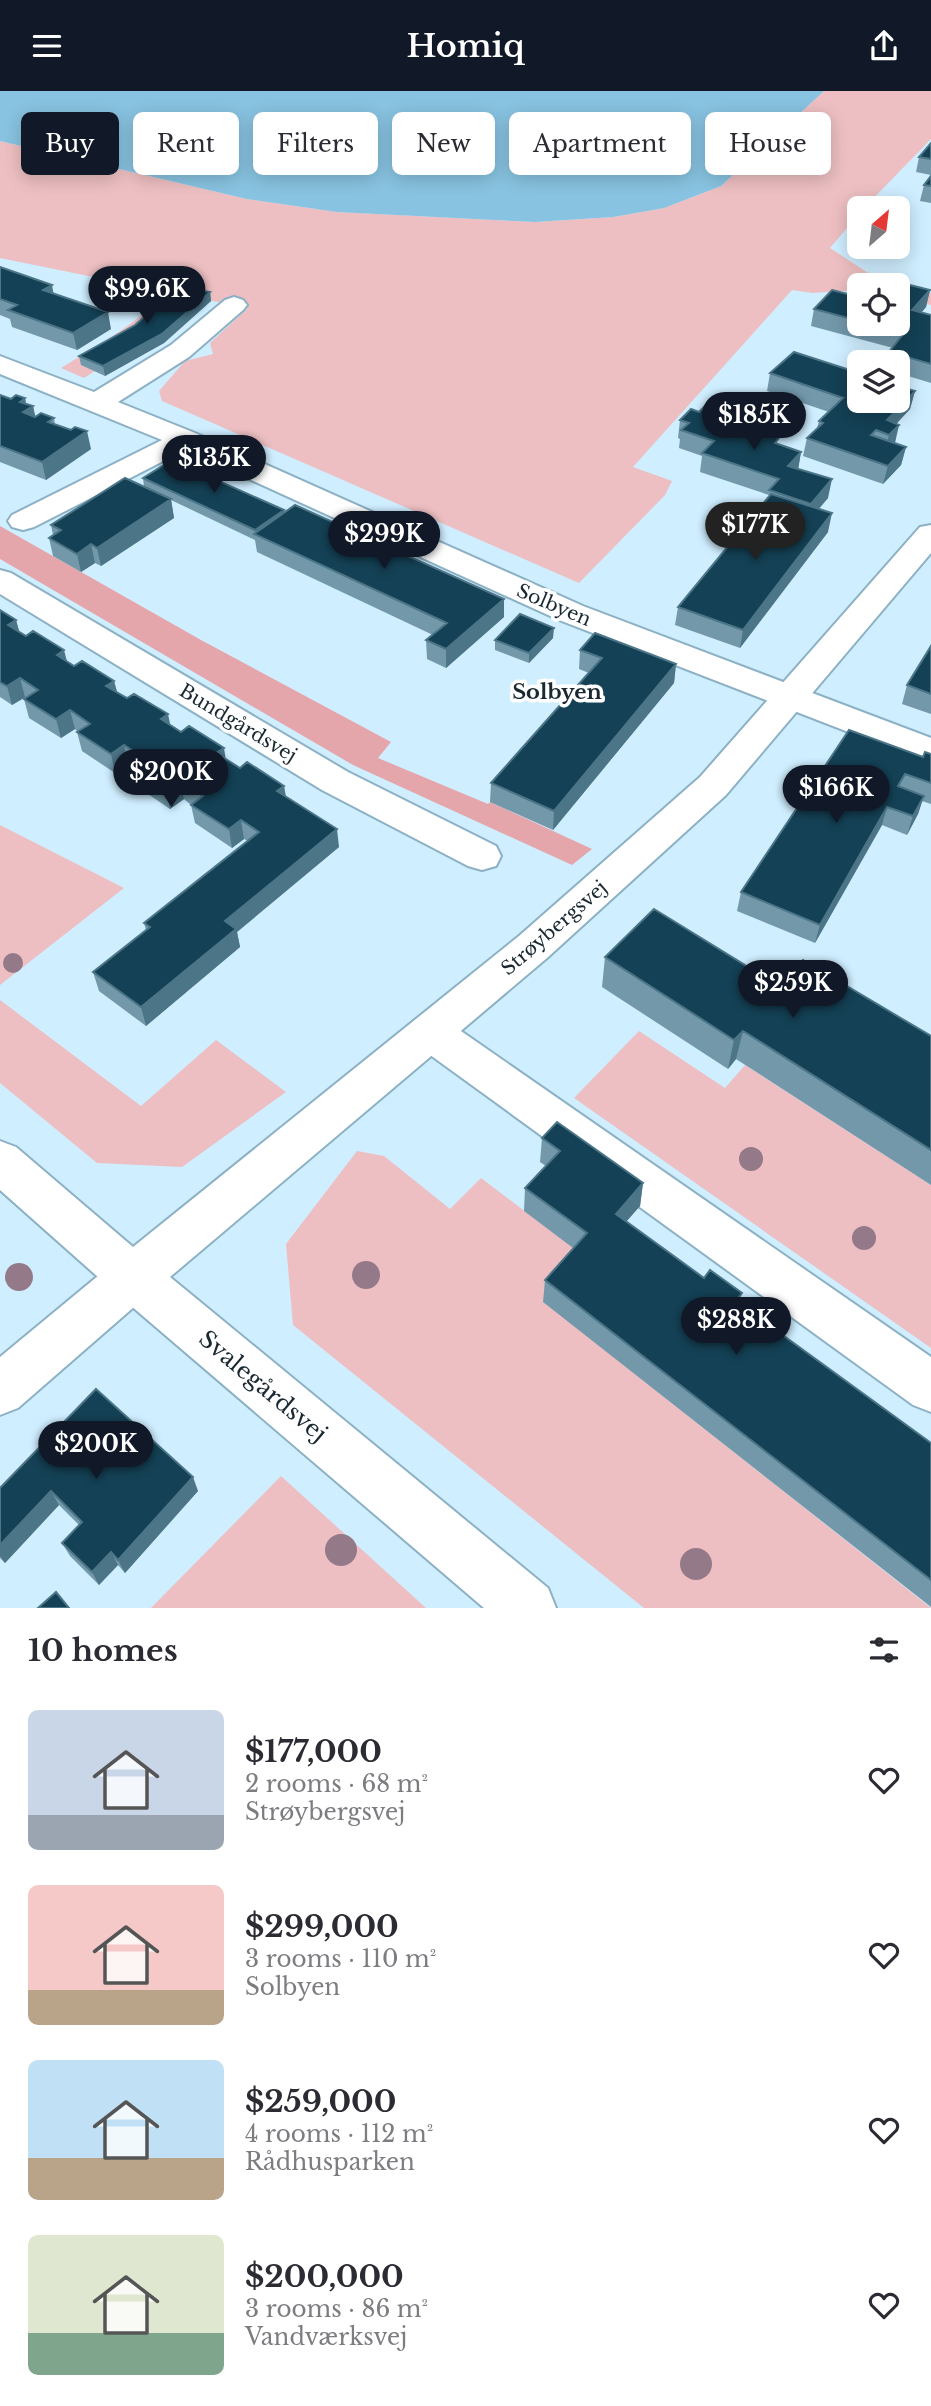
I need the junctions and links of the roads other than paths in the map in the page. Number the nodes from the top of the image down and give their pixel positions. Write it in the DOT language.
graph roads {
  1 [pos="234,305"];
  2 [pos="0,364"];
  3 [pos="98,402"];
  4 [pos="185,439"];
  5 [pos="23,521"];
  6 [pos="931,534"];
  7 [pos="0,580"];
  8 [pos="788,698"];
  9 [pos="931,751"];
  10 [pos="482,856"];
  11 [pos="429,1032"];
  12 [pos="0,1161"];
  13 [pos="133,1277"];
  14 [pos="931,1387"];
  15 [pos="0,1390"];
  16 [pos="528,1608"];
  1 -- 3 [label="street"];
  2 -- 3 [label="street, Solbyen"];
  3 -- 4 [label="street, Solbyen"];
  4 -- 5 [label="street"];
  4 -- 8 [label="street, Solbyen"];
  6 -- 8 [label="street, Strøybergsvej"];
  7 -- 10 [label="street, Bundgårdsvej"];
  8 -- 9 [label="street, Solbyen"];
  8 -- 11 [label="street, Strøybergsvej"];
  11 -- 13 [label="street, Strøybergsvej"];
  11 -- 14 [label="street"];
  12 -- 13 [label="street, Svalegårdsvej"];
  13 -- 15 [label="street, Strøybergsvej"];
  13 -- 16 [label="street, Svalegårdsvej"];
}
